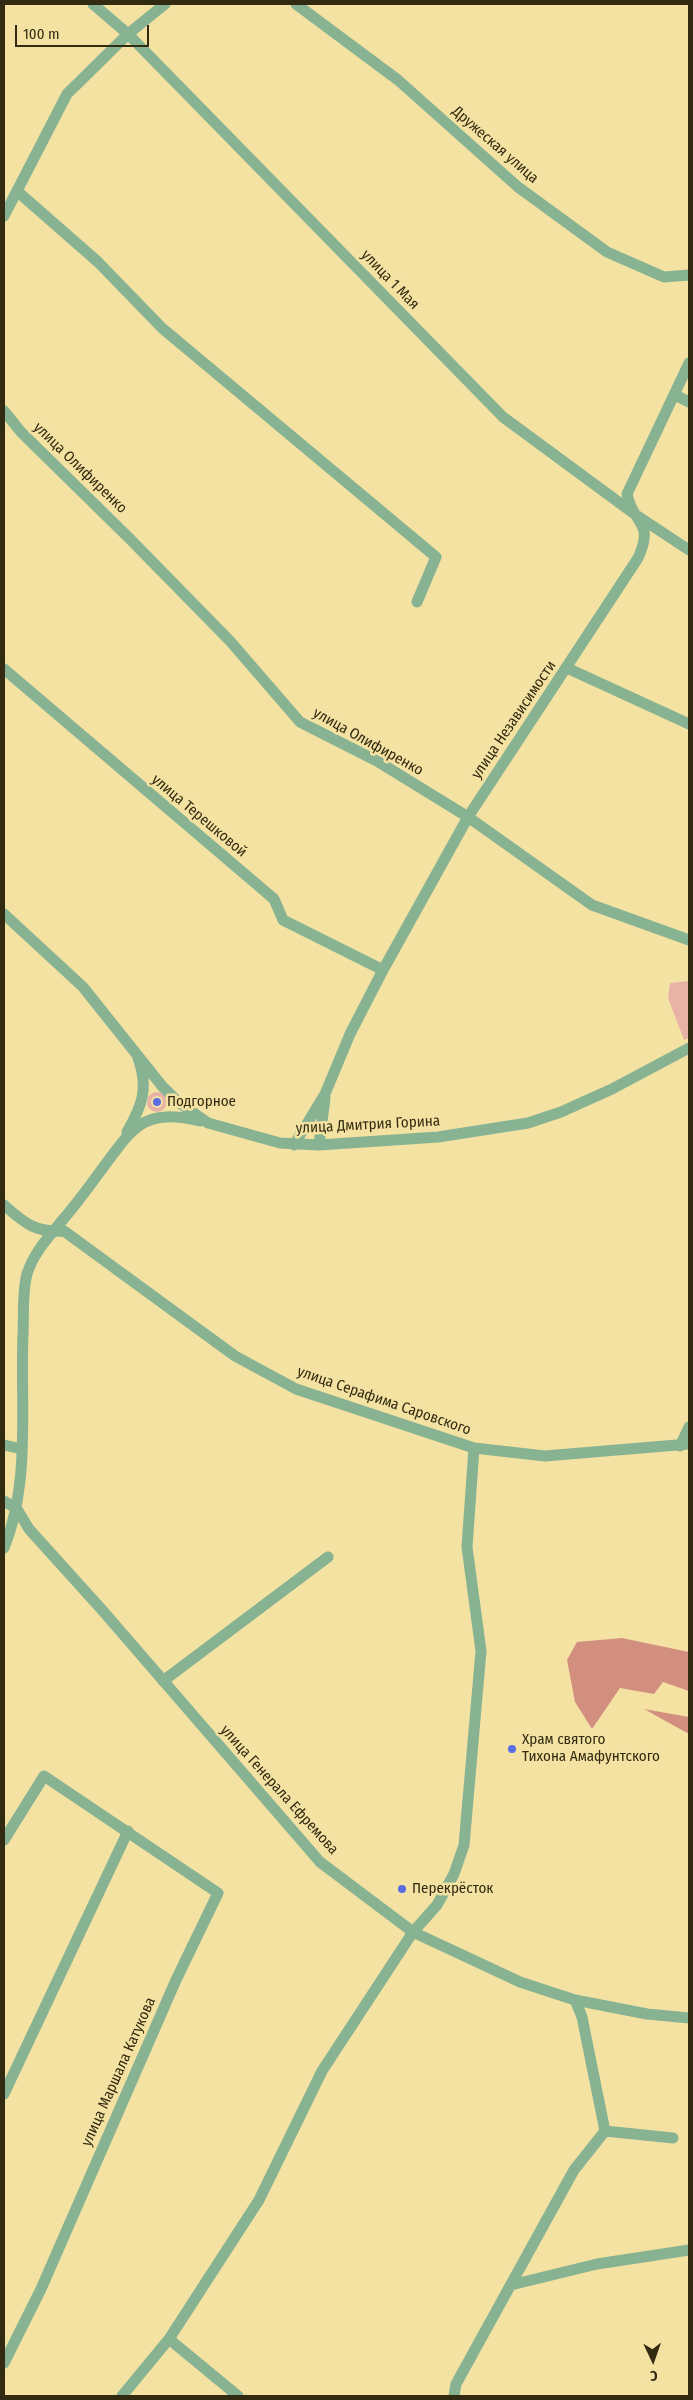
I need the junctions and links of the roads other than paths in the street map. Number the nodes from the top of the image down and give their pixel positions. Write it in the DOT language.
graph roads {
  1 [pos="93,4"];
  2 [pos="165,4"];
  3 [pos="296,4"];
  4 [pos="128,34"];
  5 [pos="17,191"];
  6 [pos="4,216"];
  7 [pos="689,275"];
  8 [pos="689,362"];
  9 [pos="674,395"];
  10 [pos="689,402"];
  11 [pos="4,411"];
  12 [pos="636,515"];
  13 [pos="689,550"];
  14 [pos="418,602"];
  15 [pos="567,668"];
  16 [pos="4,669"];
  17 [pos="689,724"];
  18 [pos="468,817"];
  19 [pos="4,914"];
  20 [pos="689,940"];
  21 [pos="382,970"];
  22 [pos="689,1048"];
  23 [pos="135,1051"];
  24 [pos="168,1093"];
  25 [pos="325,1094"];
  26 [pos="143,1100"];
  27 [pos="160,1116"];
  28 [pos="208,1123"];
  29 [pos="122,1140"];
  30 [pos="294,1145"];
  31 [pos="319,1145"];
  32 [pos="4,1205"];
  33 [pos="52,1232"];
  34 [pos="689,1426"];
  35 [pos="4,1445"];
  36 [pos="685,1445"];
  37 [pos="474,1448"];
  38 [pos="22,1449"];
  39 [pos="4,1501"];
  40 [pos="17,1509"];
  41 [pos="4,1548"];
  42 [pos="328,1557"];
  43 [pos="163,1681"];
  44 [pos="128,1831"];
  45 [pos="4,1840"];
  46 [pos="413,1932"];
  47 [pos="575,2000"];
  48 [pos="689,2018"];
  49 [pos="4,2094"];
  50 [pos="605,2131"];
  51 [pos="673,2138"];
  52 [pos="689,2250"];
  53 [pos="511,2285"];
  54 [pos="169,2339"];
  55 [pos="4,2363"];
  56 [pos="122,2396"];
  57 [pos="238,2396"];
  58 [pos="454,2396"];
  1 -- 4 [label="street, улица 1 Мая"];
  2 -- 4 [label="street"];
  3 -- 7 [label="street, Дружеская улица"];
  4 -- 5 [label="street"];
  4 -- 12 [label="street, улица 1 Мая"];
  5 -- 6 [label="street"];
  5 -- 14 [label="street"];
  8 -- 9 [label="street, улица Независимости"];
  9 -- 10 [label="street"];
  9 -- 12 [label="street, улица Независимости"];
  11 -- 18 [label="street, улица Олифиренко"];
  12 -- 13 [label="street, улица 1 Мая"];
  12 -- 15 [label="street, улица Независимости"];
  15 -- 17 [label="street"];
  15 -- 18 [label="street, улица Независимости"];
  16 -- 21 [label="street, улица Терешковой"];
  18 -- 20 [label="street, улица Олифиренко"];
  18 -- 21 [label="street, улица Независимости"];
  19 -- 23 [label="street, улица Дмитрия Горина"];
  21 -- 25 [label="street, улица Независимости"];
  22 -- 31 [label="street, улица Дмитрия Горина"];
  23 -- 24 [label="street, улица Дмитрия Горина"];
  23 -- 26 [label="street"];
  24 -- 26 [label="street"];
  24 -- 27 [label="street"];
  24 -- 28 [label="street, улица Дмитрия Горина"];
  25 -- 30 [label="street"];
  25 -- 31 [label="street"];
  26 -- 27 [label="street"];
  26 -- 29 [label="street"];
  27 -- 28 [label="street"];
  27 -- 29 [label="street"];
  28 -- 30 [label="street, улица Дмитрия Горина"];
  29 -- 33 [label="street"];
  30 -- 31 [label="street, улица Дмитрия Горина"];
  32 -- 33 [label="street, улица Серафима Саровского"];
  33 -- 37 [label="street, улица Серафима Саровского"];
  33 -- 38 [label="street"];
  34 -- 36 [label="street"];
  35 -- 38 [label="street"];
  36 -- 37 [label="street, улица Серафима Саровского"];
  37 -- 46 [label="street"];
  38 -- 40 [label="street"];
  39 -- 40 [label="street, улица Генерала Ефремова"];
  40 -- 41 [label="street"];
  40 -- 43 [label="street, улица Генерала Ефремова"];
  42 -- 43 [label="street"];
  43 -- 46 [label="street, улица Генерала Ефремова"];
  44 -- 45 [label="street, улица Маршала Катукова"];
  44 -- 49 [label="street"];
  44 -- 55 [label="street, улица Маршала Катукова"];
  46 -- 47 [label="street, улица Генерала Ефремова"];
  46 -- 54 [label="street"];
  47 -- 48 [label="street, улица Генерала Ефремова"];
  47 -- 50 [label="street"];
  50 -- 51 [label="street"];
  50 -- 53 [label="street"];
  52 -- 53 [label="street"];
  53 -- 58 [label="street"];
  54 -- 56 [label="street"];
  54 -- 57 [label="street"];
}
